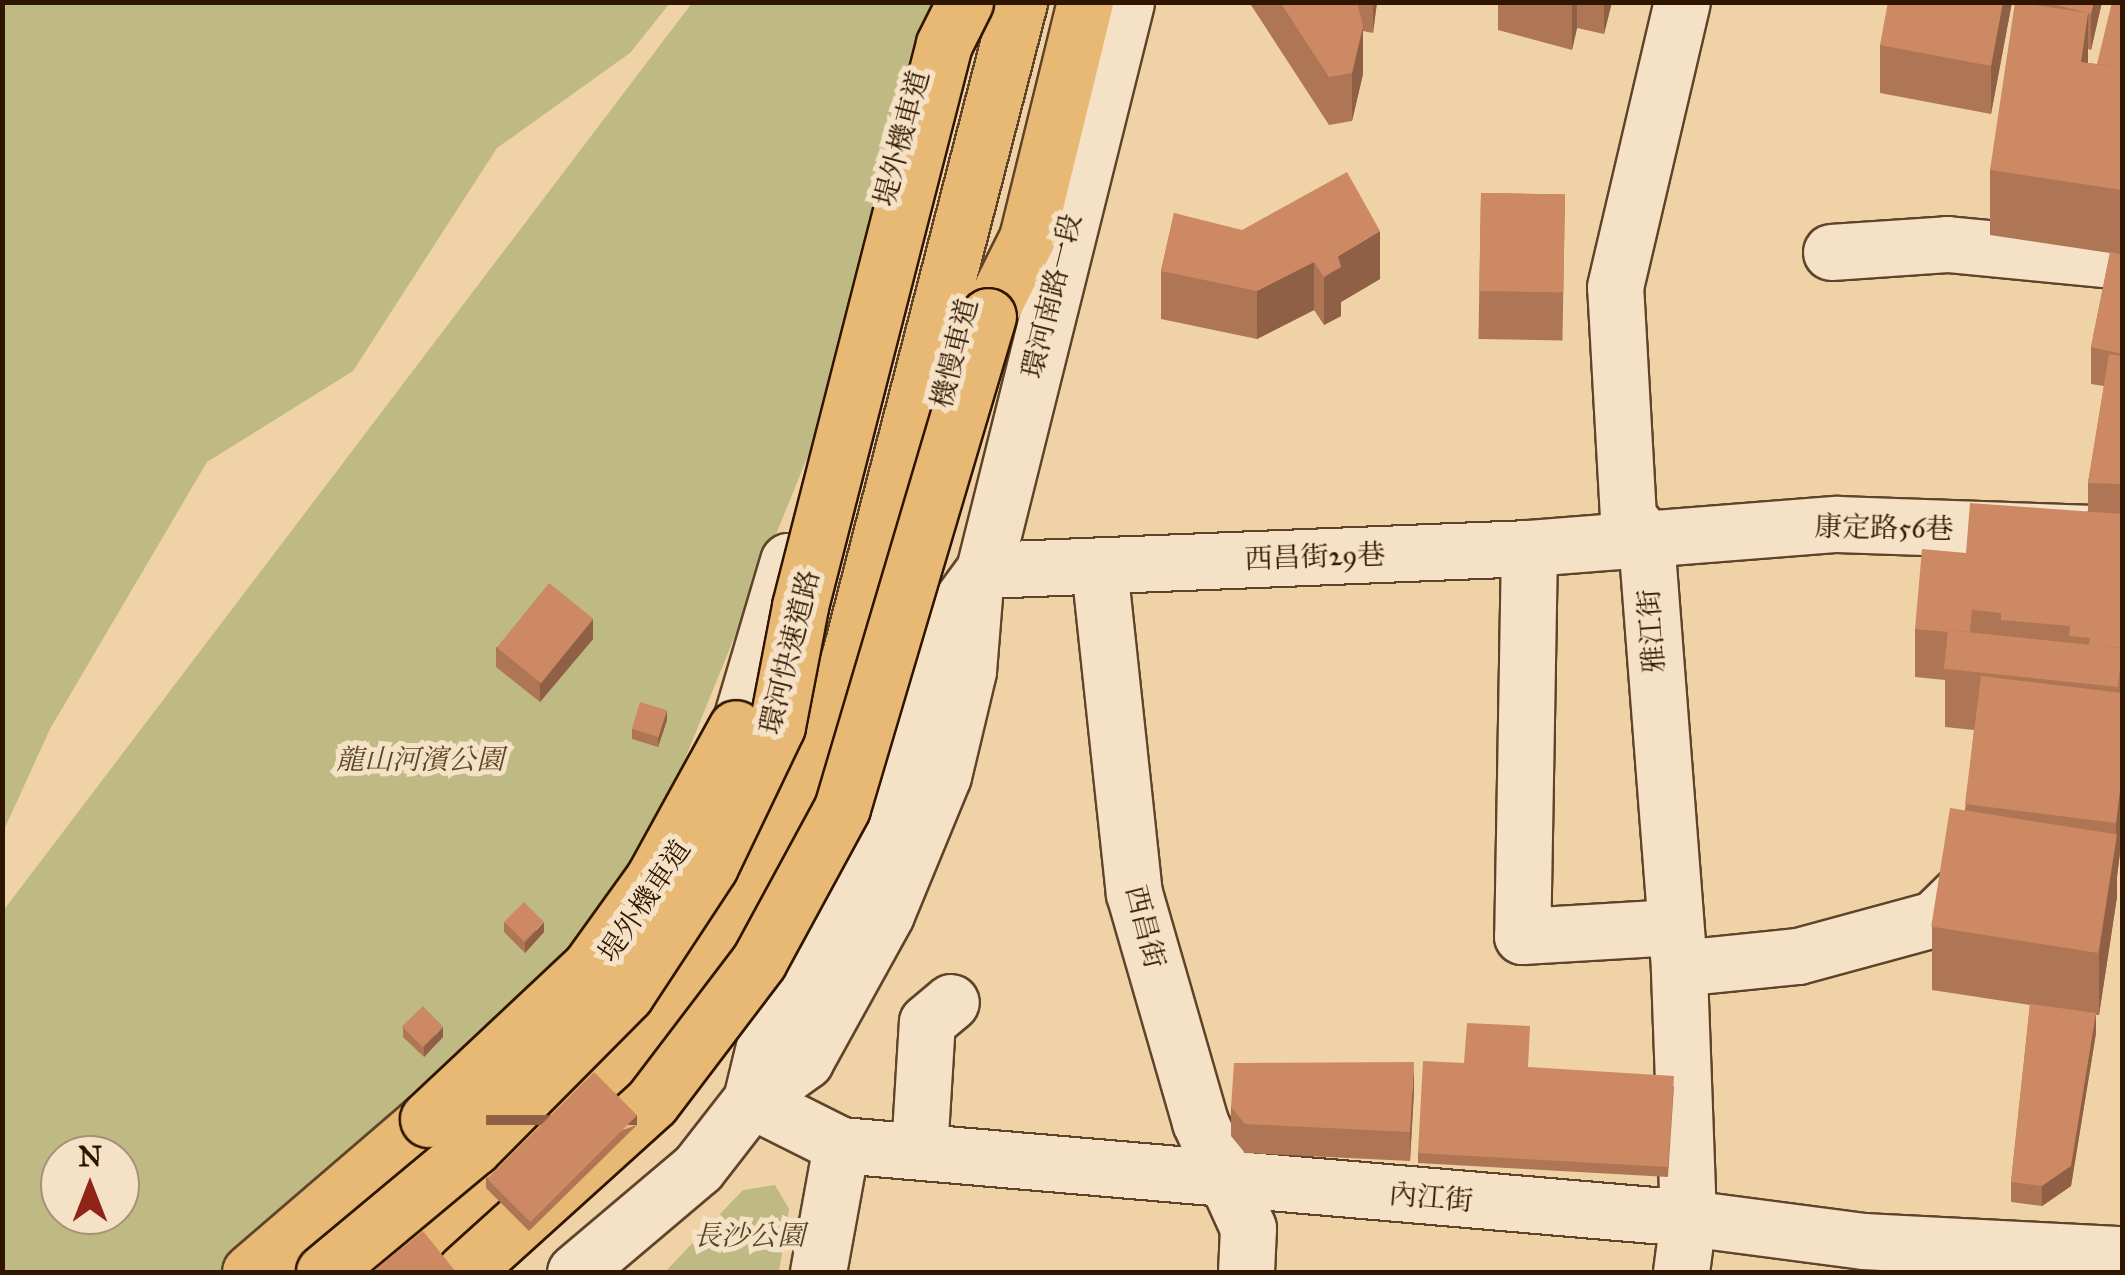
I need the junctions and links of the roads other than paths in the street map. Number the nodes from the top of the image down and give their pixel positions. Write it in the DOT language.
graph roads {
  1 [pos="1019,2"];
  2 [pos="1041,2"];
  3 [pos="1054,2"];
  4 [pos="1085,2"];
  5 [pos="1126,2"];
  6 [pos="1682,2"];
  7 [pos="952,11"];
  8 [pos="1830,252"];
  9 [pos="2122,260"];
  10 [pos="988,316"];
  11 [pos="2122,534"];
  12 [pos="1646,538"];
  13 [pos="1529,548"];
  14 [pos="1099,567"];
  15 [pos="979,579"];
  16 [pos="800,606"];
  17 [pos="925,688"];
  18 [pos="1999,821"];
  19 [pos="1677,948"];
  20 [pos="951,1002"];
  21 [pos="751,1100"];
  22 [pos="841,1145"];
  23 [pos="919,1150"];
  24 [pos="1230,1183"];
  25 [pos="1688,1218"];
  26 [pos="2122,1254"];
  27 [pos="1860,1257"];
  28 [pos="250,1272"];
  29 [pos="270,1272"];
  30 [pos="321,1272"];
  31 [pos="400,1272"];
  32 [pos="464,1272"];
  33 [pos="575,1272"];
  34 [pos="818,1272"];
  35 [pos="1246,1272"];
  36 [pos="1681,1272"];
  1 -- 31 [label="highway, 環河快速道路"];
  2 -- 17 [label="street, 機慢車道"];
  3 -- 10 [label="highway"];
  4 -- 10 [label="highway"];
  5 -- 15 [label="street, 環河南路一段"];
  6 -- 12 [label="street, 雅江街"];
  7 -- 16 [label="highway, 環河快速道路, bridge"];
  7 -- 29 [label="street, 堤外機車道"];
  7 -- 30 [label="street, 堤外機車道"];
  8 -- 9 [label="street"];
  10 -- 32 [label="highway, bridge"];
  11 -- 12 [label="street, 康定路56巷"];
  12 -- 13 [label="street, 西昌街29巷"];
  12 -- 19 [label="street, 雅江街"];
  13 -- 14 [label="street, 西昌街29巷"];
  13 -- 19 [label="street"];
  14 -- 15 [label="street, 西昌街29巷"];
  14 -- 24 [label="street, 西昌街"];
  15 -- 17 [label="street, 環河南路一段"];
  15 -- 21 [label="street, 環河南路一段"];
  16 -- 28 [label="highway, bridge"];
  16 -- 30 [label="highway, 環河快速道路, bridge"];
  17 -- 21 [label="street, 環河南路一段"];
  18 -- 19 [label="street"];
  19 -- 25 [label="street, 雅江街"];
  20 -- 23 [label="street"];
  21 -- 22 [label="street, 內江街"];
  21 -- 33 [label="street, 環河南路一段"];
  22 -- 23 [label="street, 內江街"];
  22 -- 34 [label="street"];
  23 -- 24 [label="street, 內江街"];
  24 -- 25 [label="street, 內江街"];
  24 -- 35 [label="street, 西昌街"];
  25 -- 27 [label="street, 內江街"];
  25 -- 36 [label="street, 雅江街"];
  26 -- 27 [label="street, 內江街"];
}
